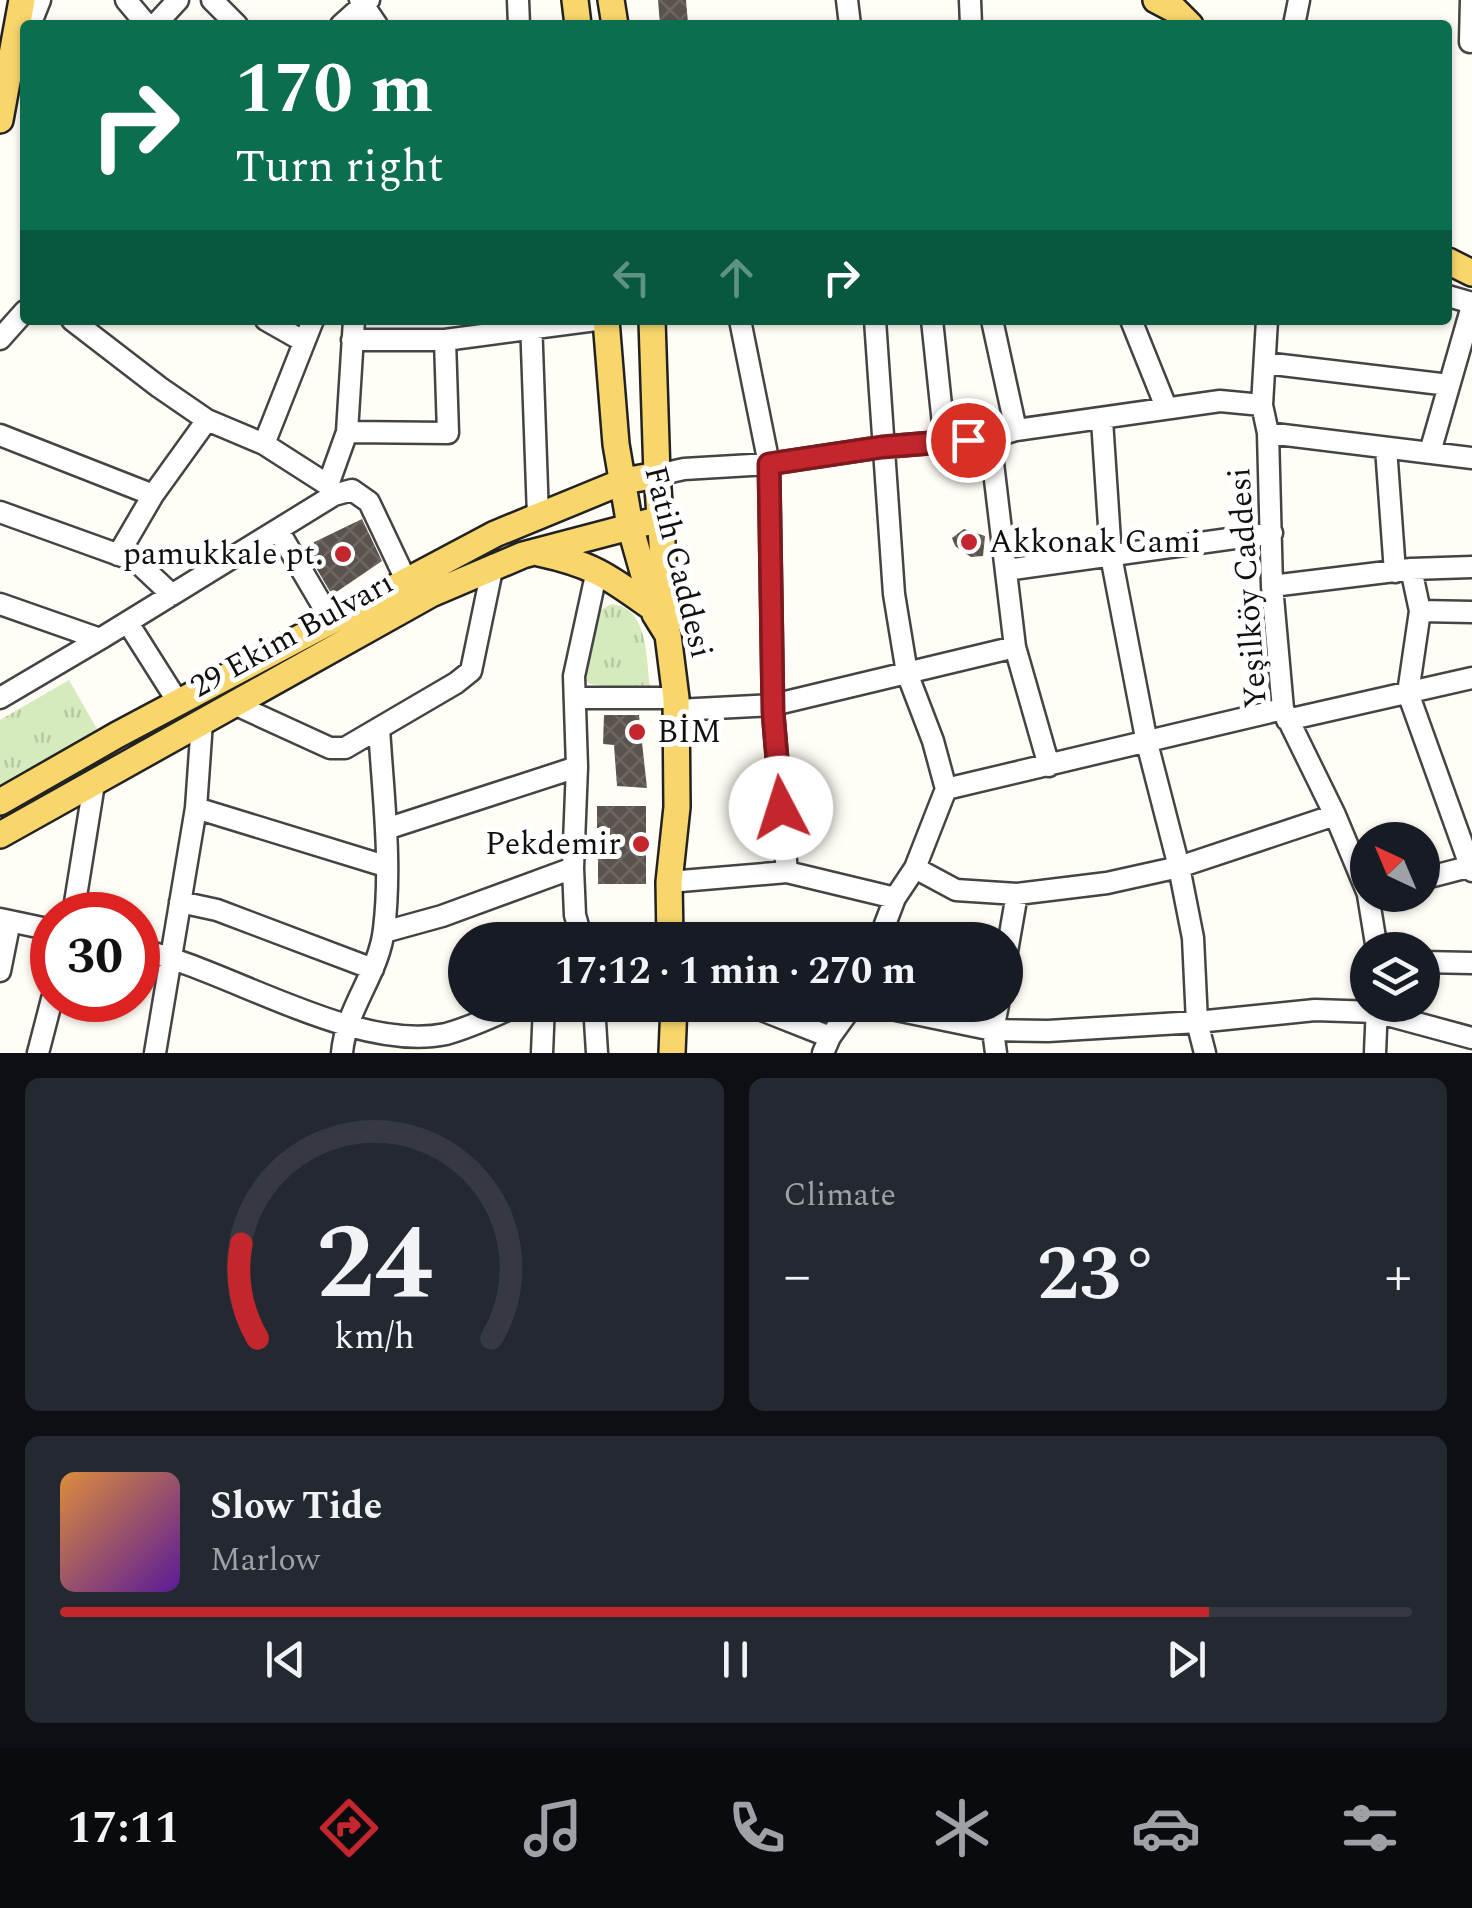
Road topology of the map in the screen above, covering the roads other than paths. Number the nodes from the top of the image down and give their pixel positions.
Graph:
1 (22, 0) edge
2 (126, 0) edge
3 (178, 0) edge
4 (212, 0) edge
5 (1471, 0) edge
6 (364, 1) edge
7 (143, 20) edge
8 (160, 20) edge
9 (232, 20) edge
10 (346, 20) edge
11 (1471, 42) edge
12 (20, 52) edge
13 (7, 86) junction
14 (0, 120) edge
15 (1472, 304) edge
16 (20, 317) edge
17 (78, 325) edge
18 (274, 325) edge
19 (310, 325) edge
20 (526, 325) edge
21 (531, 325) edge
22 (606, 325) edge
23 (652, 325) edge
24 (741, 325) edge
25 (875, 325) edge
26 (933, 325) edge
27 (993, 325) edge
28 (1133, 325) edge
29 (1267, 325) edge
30 (354, 330) edge
31 (0, 338) edge
32 (444, 340) junction
33 (303, 342) junction
34 (1264, 362) junction
35 (1449, 385) junction
36 (1262, 405) junction
37 (1166, 408) junction
38 (207, 420) junction
39 (1102, 420) junction
40 (1016, 430) junction
41 (347, 432) junction
42 (1268, 433) junction
43 (0, 436) edge
44 (990, 438) junction
45 (945, 443) junction
46 (264, 444) junction
47 (882, 447) junction
48 (1386, 448) junction
49 (1430, 452) junction
50 (1472, 458) edge
51 (769, 464) junction
52 (657, 475) junction
53 (624, 481) junction
54 (331, 490) junction
55 (154, 495) junction
56 (0, 512) edge
57 (538, 516) junction
58 (660, 519) junction
59 (630, 526) junction
60 (278, 530) junction
61 (1272, 533) junction
62 (534, 552) junction
63 (118, 555) junction
64 (1111, 556) junction
65 (493, 565) junction
66 (1472, 567) edge
67 (1006, 570) junction
68 (600, 571) junction
69 (1403, 571) junction
70 (406, 580) junction
71 (1272, 586) junction
72 (172, 595) junction
73 (0, 604) edge
74 (654, 609) junction
75 (1420, 611) junction
76 (1472, 612) edge
77 (331, 620) junction
78 (128, 623) junction
79 (668, 635) junction
80 (100, 639) junction
81 (1015, 647) junction
82 (907, 673) junction
83 (1472, 678) edge
84 (1408, 693) junction
85 (0, 698) edge
86 (576, 698) junction
87 (178, 702) junction
88 (234, 704) junction
89 (677, 704) junction
90 (773, 705) junction
91 (1285, 714) junction
92 (202, 722) junction
93 (379, 728) junction
94 (1148, 742) junction
95 (1048, 766) junction
96 (577, 767) junction
97 (94, 784) junction
98 (946, 790) junction
99 (0, 802) edge
100 (196, 808) junction
101 (1335, 815) junction
102 (386, 829) junction
103 (0, 835) edge
104 (1350, 851) edge
105 (385, 866) junction
106 (1179, 867) junction
107 (573, 868) junction
108 (915, 868) junction
109 (1471, 868) edge
110 (787, 872) junction
111 (1440, 876) edge
112 (670, 882) junction
113 (77, 892) edge
114 (1017, 894) junction
115 (895, 898) junction
116 (180, 902) junction
117 (5, 920) edge
118 (577, 922) edge
119 (668, 922) edge
120 (886, 922) edge
121 (1012, 922) edge
122 (30, 925) edge
123 (384, 932) junction
124 (160, 954) edge
125 (171, 956) junction
126 (1440, 962) edge
127 (1472, 963) edge
128 (373, 968) junction
129 (0, 971) edge
130 (1350, 1009) edge
131 (46, 1022) edge
132 (485, 1022) edge
133 (543, 1022) edge
134 (595, 1022) edge
135 (673, 1022) edge
136 (782, 1022) edge
137 (842, 1022) edge
138 (955, 1022) edge
139 (995, 1022) edge
140 (1198, 1022) junction
141 (1376, 1022) edge
142 (1421, 1022) edge
143 (344, 1028) junction
144 (994, 1030) junction
145 (1472, 1038) edge
146 (443, 1044) edge
147 (827, 1045) edge
148 (38, 1053) edge
149 (155, 1053) edge
150 (342, 1053) edge
151 (542, 1053) edge
152 (596, 1053) edge
153 (672, 1053) edge
154 (996, 1053) edge
155 (1205, 1053) edge
156 (1375, 1053) edge

1 - 13 main road
2 - 7 street
3 - 8 street
4 - 9 street
5 - 11 street
6 - 10 street
12 - 13 street
13 - 14 main road
15 - 35 street
16 - 31 street
17 - 38 street
18 - 33 street
19 - 33 street
20 - 32 street
21 - 57 street
22 - 53 main road, Fatih Caddesi
23 - 52 main road, Fatih Caddesi
24 - 51 street
25 - 47 street
26 - 45 street
27 - 40 street
28 - 37 street
29 - 34 street, Yeşilköy Caddesi
30 - 32 street
30 - 41 street
32 - 41 street
33 - 46 street
34 - 35 street
34 - 36 street, Yeşilköy Caddesi
35 - 49 street
36 - 37 street
36 - 42 street, Yeşilköy Caddesi
37 - 39 street
38 - 46 street
38 - 55 street
39 - 40 street
39 - 64 street
40 - 44 street
41 - 54 street
42 - 48 street
42 - 61 street, Yeşilköy Caddesi
43 - 55 street
44 - 45 street
44 - 67 street
45 - 47 street
46 - 54 street
47 - 51 street
47 - 82 street
48 - 49 street
48 - 69 street
49 - 50 street
51 - 52 street
51 - 90 street
52 - 53 main road, 29 Ekim Bulvarı
52 - 58 main road, Fatih Caddesi
53 - 57 main road, 29 Ekim Bulvarı
53 - 59 main road, Fatih Caddesi
54 - 60 street
54 - 70 street
55 - 63 street
56 - 63 street
57 - 70 main road, 29 Ekim Bulvarı
58 - 59 main road, 29 Ekim Bulvarı
58 - 79 main road, Fatih Caddesi
59 - 62 main road, 29 Ekim Bulvarı
59 - 74 main road, Fatih Caddesi
60 - 72 street
60 - 77 street
61 - 64 street
61 - 71 street, Yeşilköy Caddesi
62 - 65 main road, 29 Ekim Bulvarı
62 - 68 main road
63 - 72 street
64 - 67 street
64 - 94 street
65 - 88 main road, 29 Ekim Bulvarı
65 - 93 street
66 - 69 street
67 - 81 street
68 - 74 main road
68 - 86 street
69 - 71 street
69 - 75 street
70 - 77 main road, 29 Ekim Bulvarı
71 - 91 street, Yeşilköy Caddesi
72 - 78 street
73 - 80 street
74 - 79 main road, Fatih Caddesi
75 - 76 street
75 - 84 street
77 - 87 main road, 29 Ekim Bulvarı
78 - 80 street
78 - 87 street
79 - 89 main road, Fatih Caddesi
80 - 85 street
81 - 82 street
81 - 95 street
82 - 90 street
82 - 98 street
83 - 84 street
84 - 91 street
84 - 109 street
86 - 89 street
86 - 96 street
87 - 99 main road, 29 Ekim Bulvarı
88 - 92 main road, 29 Ekim Bulvarı
88 - 93 street
89 - 90 street
89 - 112 main road, Fatih Caddesi
90 - 110 street
91 - 94 street
91 - 101 street, Yeşilköy Caddesi
92 - 97 main road, 29 Ekim Bulvarı
92 - 100 street
93 - 102 street
94 - 95 street
94 - 106 street
95 - 98 street
96 - 102 street
96 - 107 street
97 - 103 main road, 29 Ekim Bulvarı
97 - 113 street
98 - 108 street
100 - 105 street
100 - 116 street
101 - 104 street, Yeşilköy Caddesi
101 - 106 street
102 - 105 street
105 - 123 street
106 - 114 street
106 - 140 street
107 - 118 street
107 - 123 street
108 - 114 street
108 - 115 street
109 - 111 street
110 - 112 street
110 - 115 street
112 - 119 main road, Fatih Caddesi
114 - 121 street
115 - 120 street
116 - 125 street
116 - 128 street
117 - 122 street
117 - 129 street
123 - 128 street
124 - 125 street
125 - 143 street
125 - 149 street
126 - 127 street
128 - 143 street
130 - 140 street
131 - 148 street
132 - 146 street
133 - 151 street
134 - 152 street
135 - 153 main road
136 - 147 street
137 - 147 street
138 - 144 street
139 - 144 street
140 - 144 street
140 - 155 street
141 - 156 street
142 - 145 street
143 - 146 street
143 - 150 street
144 - 154 street

